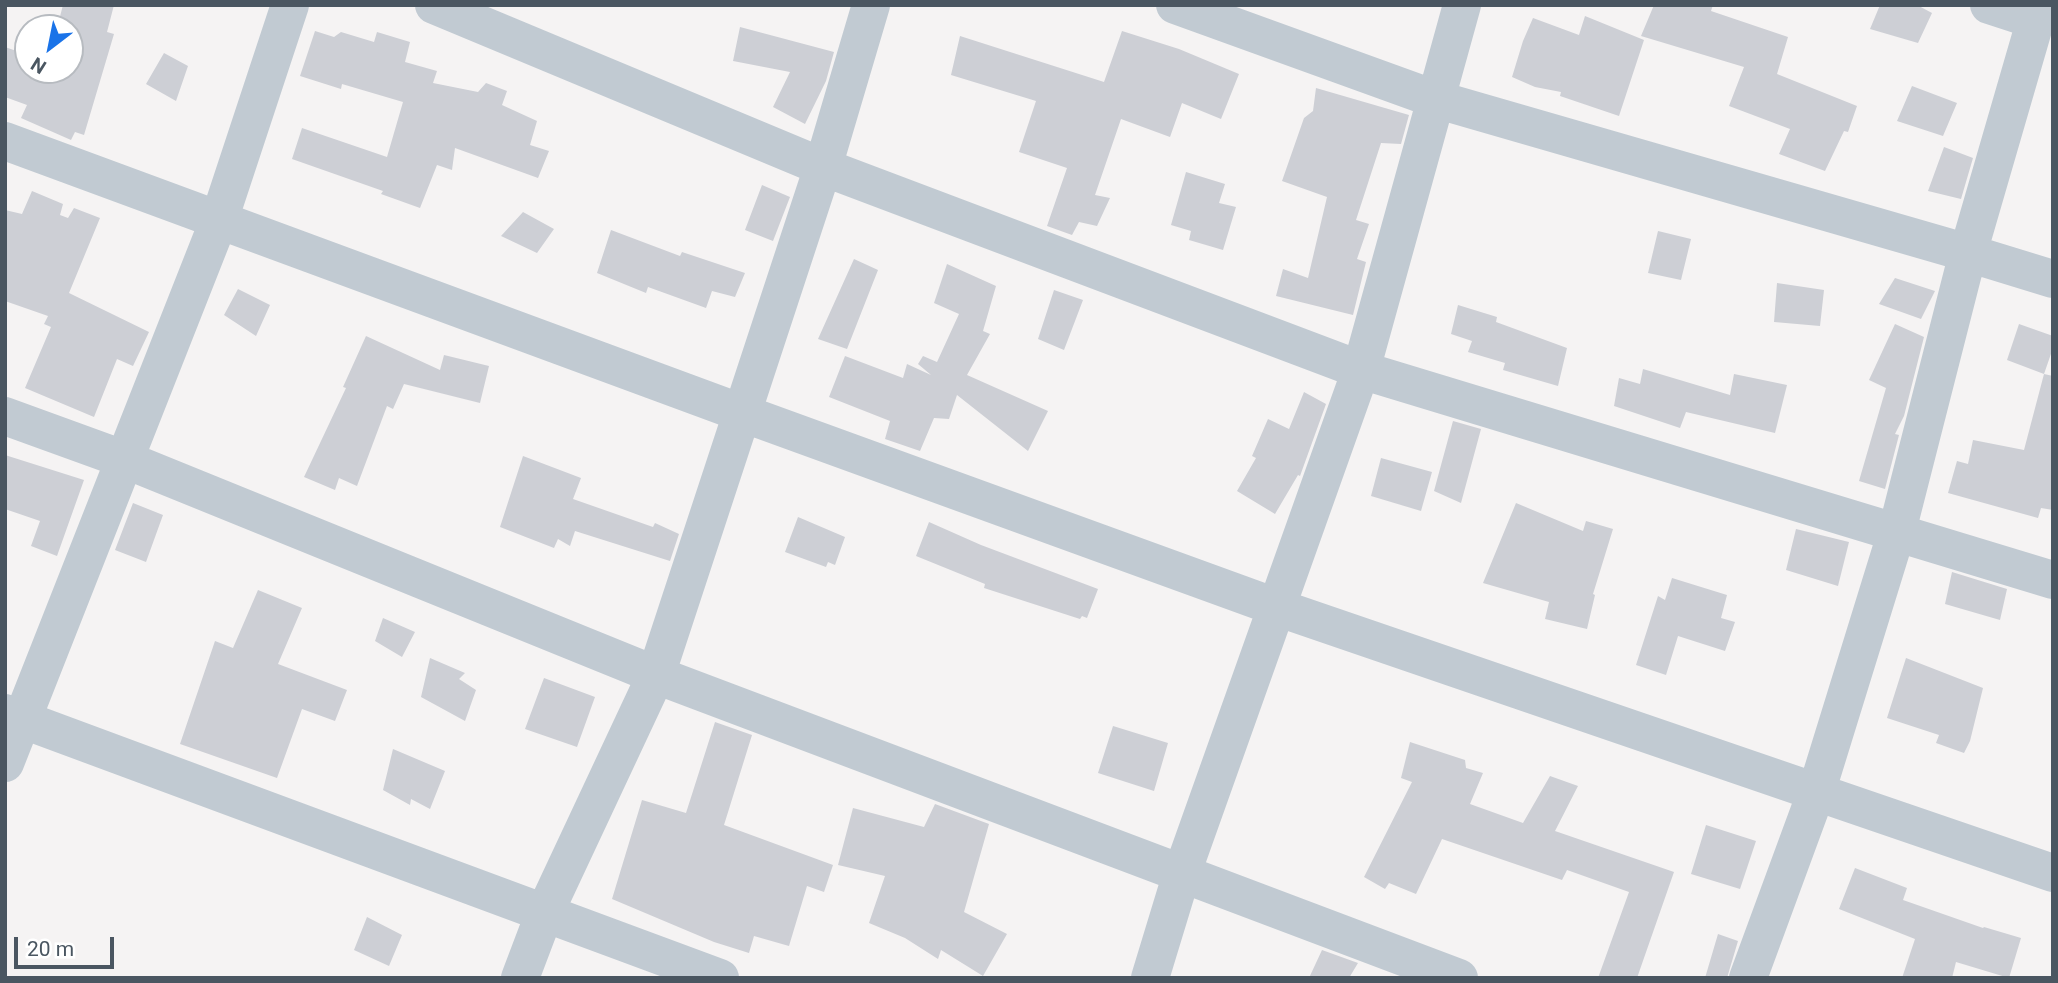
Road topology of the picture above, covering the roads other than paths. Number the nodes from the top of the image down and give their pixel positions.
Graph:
1 (290, 5) edge
2 (434, 5) edge
3 (871, 5) edge
4 (1175, 5) edge
5 (1462, 5) edge
6 (1989, 5) edge
7 (2037, 13) edge
8 (1435, 99) junction
9 (5, 141) edge
10 (823, 167) junction
11 (219, 220) junction
12 (1968, 253) junction
13 (2053, 279) edge
14 (1361, 370) junction
15 (742, 413) junction
16 (5, 416) edge
17 (126, 460) junction
18 (1897, 531) junction
19 (2053, 580) edge
20 (1276, 607) junction
21 (656, 676) junction
22 (13, 716) edge
23 (5, 763) edge
24 (1816, 793) junction
25 (1182, 873) junction
26 (2053, 873) edge
27 (545, 912) junction
28 (520, 978) edge
29 (720, 978) edge
30 (1150, 978) edge
31 (1459, 978) edge
32 (1748, 978) edge

1 - 11 street
2 - 10 street
3 - 10 street
4 - 8 street
5 - 8 street
6 - 7 street
7 - 12 street
8 - 12 street
8 - 14 street
9 - 11 street
10 - 14 street
10 - 15 street
11 - 15 street
11 - 17 street
12 - 13 street
12 - 18 street
14 - 18 street
14 - 20 street
15 - 20 street
15 - 21 street
16 - 17 street
17 - 21 street
17 - 22 street
18 - 19 street
18 - 24 street
20 - 24 street
20 - 25 street
21 - 25 street
21 - 27 street
22 - 23 street
22 - 27 street
24 - 26 street
24 - 32 street
25 - 30 street
25 - 31 street
27 - 28 street
27 - 29 street

